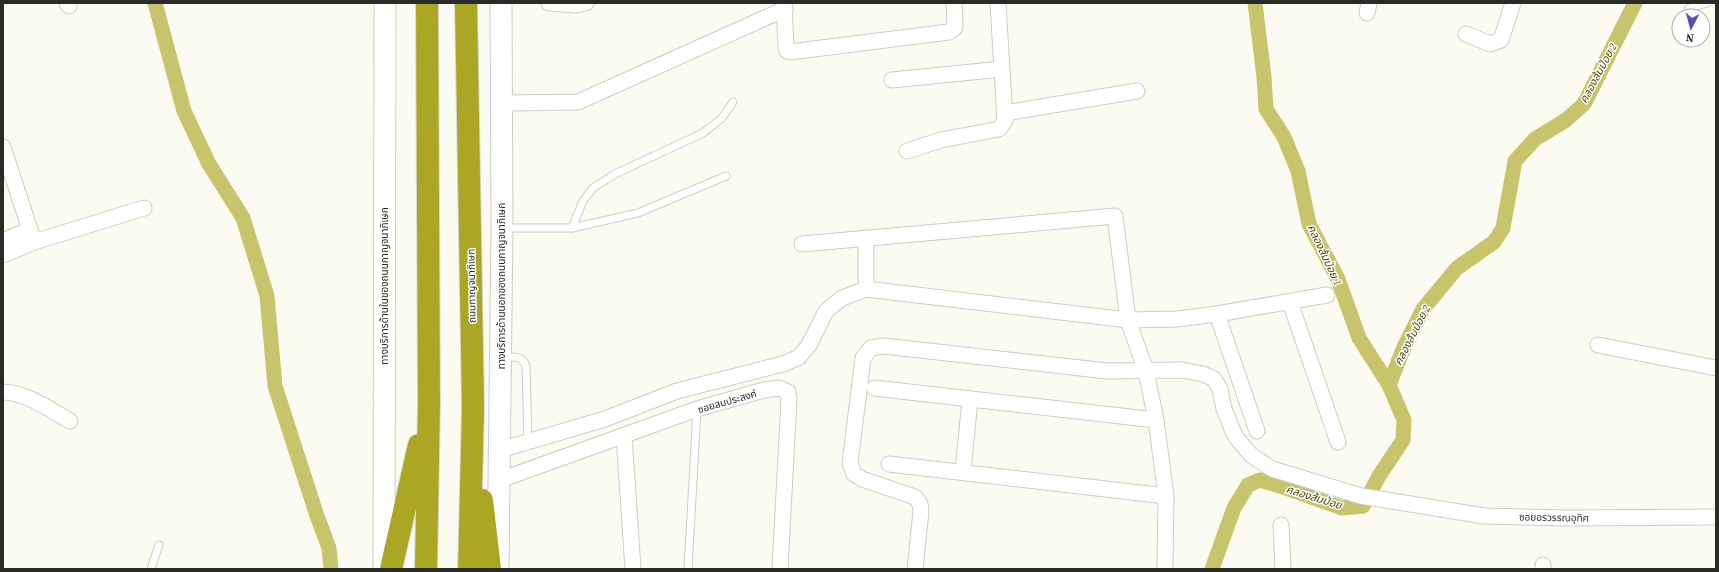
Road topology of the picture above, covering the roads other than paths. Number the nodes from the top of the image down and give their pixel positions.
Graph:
1 (385, 3) edge
2 (426, 3) edge
3 (466, 3) edge
4 (501, 3) edge
5 (549, 3) edge
6 (586, 3) edge
7 (954, 3) edge
8 (998, 3) edge
9 (1513, 3) edge
10 (1706, 3) edge
11 (785, 6) edge
12 (1689, 8) dead end
13 (1466, 34) dead end
14 (1002, 69) junction
15 (892, 80) dead end
16 (1136, 91) dead end
17 (733, 102) dead end
18 (502, 103) junction
19 (1005, 113) junction
20 (3, 147) edge
21 (907, 151) dead end
22 (726, 176) dead end
23 (144, 208) dead end
24 (502, 228) junction
25 (572, 228) junction
26 (32, 236) junction
27 (866, 238) junction
28 (3, 241) edge
29 (802, 244) dead end
30 (3, 255) edge
31 (866, 290) junction
32 (1327, 295) dead end
33 (1290, 302) junction
34 (1217, 314) junction
35 (1128, 320) junction
36 (1598, 345) dead end
37 (500, 357) junction
38 (1716, 368) edge
39 (1146, 371) junction
40 (874, 388) dead end
41 (3, 392) edge
42 (970, 399) junction
43 (429, 403) junction
44 (473, 408) junction
45 (697, 409) junction
46 (70, 420) dead end
47 (1156, 420) junction
48 (1257, 431) dead end
49 (624, 436) junction
50 (528, 442) junction
51 (1338, 442) dead end
52 (500, 450) junction
53 (889, 464) dead end
54 (963, 472) junction
55 (500, 480) junction
56 (1166, 496) junction
57 (1716, 517) edge
58 (1281, 526) dead end
59 (159, 545) dead end
60 (152, 569) edge
61 (384, 569) edge
62 (390, 569) edge
63 (426, 569) edge
64 (469, 569) edge
65 (490, 569) edge
66 (498, 569) edge
67 (633, 569) edge
68 (688, 569) edge
69 (780, 569) edge
70 (915, 569) edge
71 (1165, 569) edge
72 (1283, 569) edge

1 - 61 main road, ทางบริการด้านในของถนนกาญจนาภิเษก
2 - 43 highway
3 - 44 highway, ถนนกาญจนาภิเษก
4 - 18 main road, ทางบริการด้านนอกของถนนกาญจนาภิเษก
5 - 6 street
7 - 11 street
8 - 14 street
9 - 13 street
10 - 12 lane
11 - 18 street
14 - 15 street
14 - 19 street
16 - 19 street
17 - 25 lane
18 - 24 main road, ทางบริการด้านนอกของถนนกาญจนาภิเษก
19 - 21 street
20 - 26 street
22 - 25 lane
23 - 26 street
24 - 25 lane
24 - 37 main road, ทางบริการด้านนอกของถนนกาญจนาภิเษก
26 - 28 street
26 - 30 street
27 - 29 street
27 - 31 street
27 - 35 street
31 - 35 street
31 - 50 street
32 - 33 street
33 - 34 street
33 - 51 street
34 - 35 street
34 - 48 street
35 - 39 street
36 - 38 street
37 - 50 lane
37 - 52 main road, ทางบริการด้านนอกของถนนกาญจนาภิเษก
39 - 47 street
39 - 57 street, ซอยอรวรรณอุทิศ
39 - 70 street
40 - 42 street
41 - 46 street
42 - 47 street
42 - 54 street
43 - 62 highway
43 - 63 highway
44 - 64 highway, ถนนกาญจนาภิเษก
44 - 65 highway
45 - 49 street, ซอยสมประสงค์
45 - 68 lane
45 - 69 street, ซอยสมประสงค์
47 - 56 street
49 - 55 street, ซอยสมประสงค์
49 - 67 street
50 - 52 street
52 - 55 main road, ทางบริการด้านนอกของถนนกาญจนาภิเษก
53 - 54 street
54 - 56 street
55 - 66 main road, ทางบริการด้านนอกของถนนกาญจนาภิเษก
56 - 71 street
58 - 72 street
59 - 60 lane

